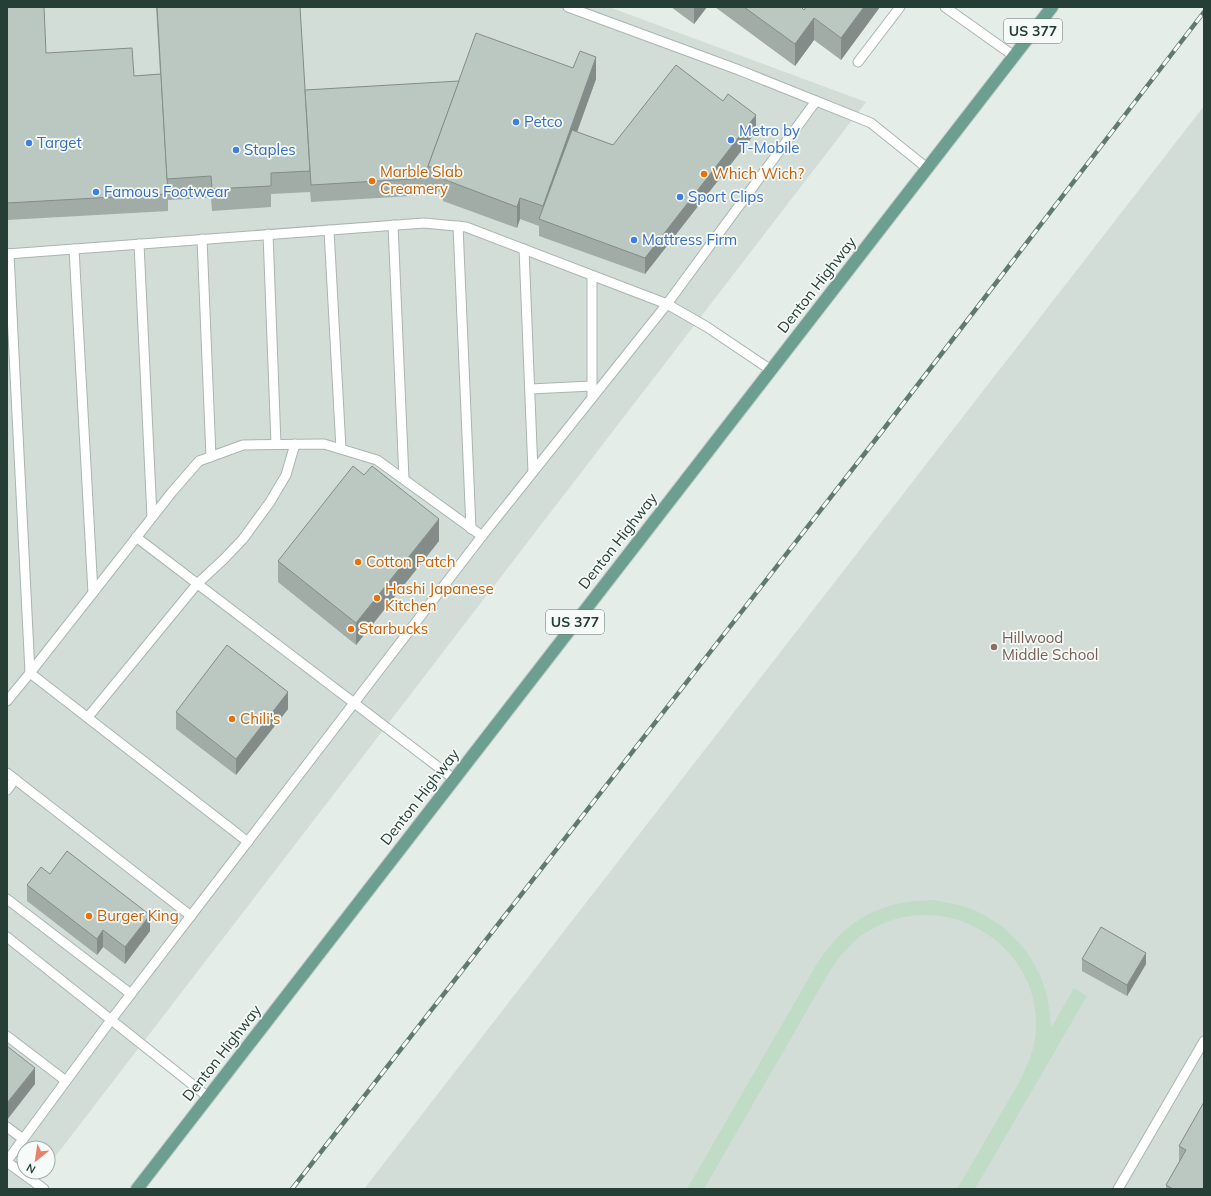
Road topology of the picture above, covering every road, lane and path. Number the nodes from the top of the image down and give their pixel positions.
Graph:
1 (568, 7) edge
2 (900, 7) edge
3 (946, 7) edge
4 (1052, 7) edge
5 (1014, 56) junction
6 (858, 62) dead end
7 (816, 101) junction
8 (927, 168) junction
9 (392, 225) junction
10 (458, 226) junction
11 (329, 230) junction
12 (268, 234) junction
13 (202, 239) junction
14 (139, 244) junction
15 (74, 249) junction
16 (524, 250) junction
17 (8, 254) edge
18 (592, 276) junction
19 (667, 304) junction
20 (771, 370) junction
21 (592, 386) junction
22 (530, 389) junction
23 (592, 398) junction
24 (276, 444) junction
25 (296, 444) junction
26 (341, 449) junction
27 (212, 457) junction
28 (533, 472) junction
29 (404, 479) junction
30 (152, 517) junction
31 (472, 529) junction
32 (482, 536) junction
33 (136, 537) junction
34 (197, 584) junction
35 (93, 593) junction
36 (30, 674) junction
37 (7, 701) edge
38 (354, 704) junction
39 (88, 717) junction
40 (7, 773) edge
41 (15, 779) junction
42 (454, 779) junction
43 (7, 790) edge
44 (248, 842) junction
45 (7, 899) edge
46 (191, 916) junction
47 (7, 938) edge
48 (131, 994) junction
49 (111, 1020) junction
50 (7, 1036) edge
51 (1204, 1041) edge
52 (66, 1081) junction
53 (208, 1096) junction
54 (7, 1127) edge
55 (23, 1139) junction
56 (7, 1161) edge
57 (44, 1189) edge
58 (137, 1189) edge
59 (1118, 1189) edge

1 - 7 lane
2 - 6 lane
3 - 5 lane
4 - 5 main road, Denton Highway / US 377
5 - 8 main road, Denton Highway / US 377
7 - 8 lane
7 - 19 lane
8 - 20 main road, Denton Highway / US 377
9 - 10 lane
9 - 11 lane
9 - 29 lane
10 - 16 lane
10 - 31 lane
11 - 12 lane
11 - 26 lane
12 - 13 lane
12 - 24 lane
13 - 14 lane
13 - 27 lane
14 - 15 lane
14 - 30 lane
15 - 17 lane
15 - 35 lane
16 - 18 lane
16 - 22 lane
17 - 36 lane
18 - 19 lane
18 - 21 lane
19 - 20 lane
19 - 23 lane
20 - 42 main road, Denton Highway / US 377
21 - 22 lane
21 - 23 lane
22 - 28 lane
23 - 28 lane
24 - 25 lane
24 - 27 lane
25 - 26 lane
25 - 34 lane
26 - 29 lane
27 - 30 lane
28 - 32 lane
29 - 31 lane
30 - 33 lane
31 - 32 lane
32 - 38 lane
33 - 34 lane
33 - 35 lane
34 - 38 lane
34 - 39 lane
35 - 36 lane
36 - 37 lane
36 - 39 lane
38 - 42 lane
38 - 44 lane
39 - 44 lane
40 - 41 lane
41 - 43 lane
41 - 46 lane
42 - 53 main road, Denton Highway / US 377
44 - 46 lane
45 - 48 lane
46 - 48 lane
47 - 49 lane
48 - 49 lane
49 - 52 lane
49 - 53 lane
50 - 52 lane
51 - 59 lane
52 - 55 lane
53 - 58 main road, Denton Highway / US 377
54 - 55 lane
55 - 56 lane
56 - 57 lane

